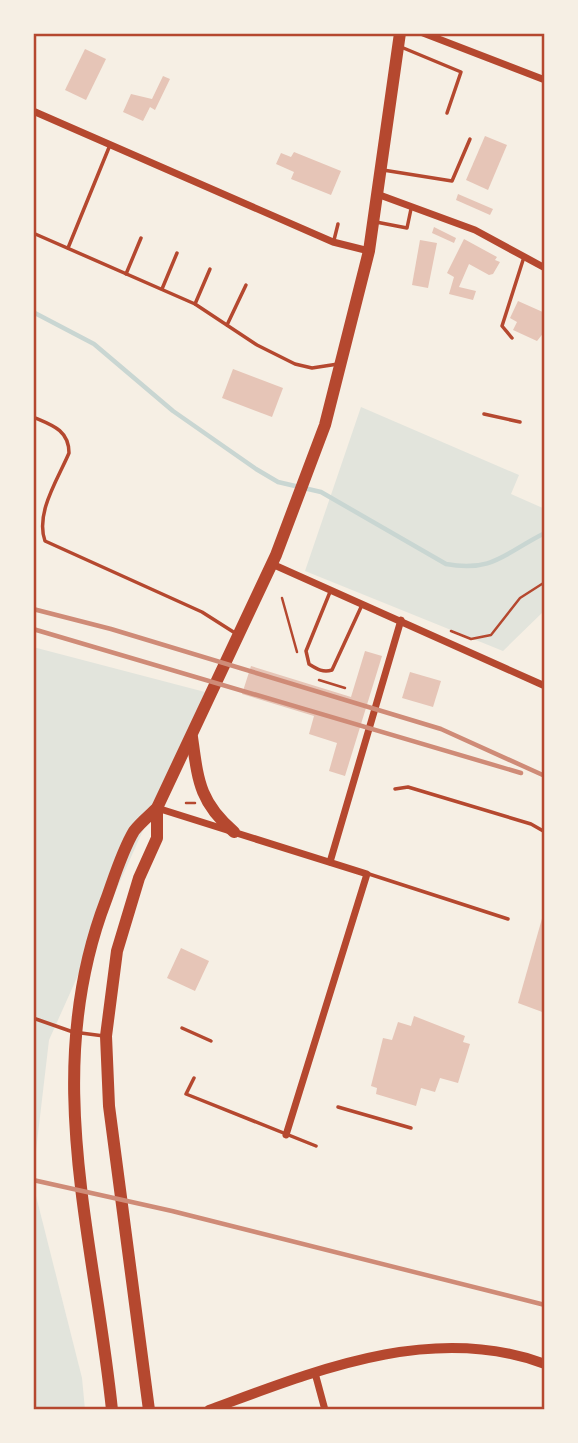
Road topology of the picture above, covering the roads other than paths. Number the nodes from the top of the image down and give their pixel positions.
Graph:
1 (423, 33) edge
2 (400, 40) edge
3 (545, 80) edge
4 (33, 111) edge
5 (447, 113) dead end
6 (470, 139) dead end
7 (110, 145) junction
8 (380, 170) junction
9 (377, 194) junction
10 (411, 206) junction
11 (373, 221) junction
12 (338, 224) dead end
13 (33, 233) edge
14 (141, 238) dead end
15 (333, 242) junction
16 (68, 248) junction
17 (369, 251) junction
18 (177, 253) dead end
19 (524, 257) junction
20 (545, 268) edge
21 (210, 269) dead end
22 (126, 274) junction
23 (246, 285) dead end
24 (162, 289) junction
25 (195, 304) junction
26 (227, 325) junction
27 (512, 338) dead end
28 (341, 364) junction
29 (484, 414) dead end
30 (33, 417) edge
31 (520, 422) dead end
32 (272, 564) junction
33 (331, 589) junction
34 (363, 603) junction
35 (401, 620) junction
36 (237, 634) junction
37 (545, 686) edge
38 (192, 735) junction
39 (395, 789) dead end
40 (157, 808) junction
41 (234, 832) junction
42 (545, 832) edge
43 (330, 862) junction
44 (367, 874) junction
45 (508, 919) dead end
46 (33, 1018) edge
47 (182, 1028) dead end
48 (75, 1032) junction
49 (106, 1036) junction
50 (211, 1041) dead end
51 (194, 1078) dead end
52 (338, 1107) dead end
53 (411, 1128) dead end
54 (285, 1135) junction
55 (316, 1146) dead end
56 (545, 1364) edge
57 (315, 1373) junction
58 (112, 1410) edge
59 (149, 1410) edge
60 (209, 1410) edge
61 (325, 1410) edge

1 - 3 street
2 - 5 lane
2 - 8 main road
4 - 7 street
6 - 8 lane
7 - 15 street
7 - 16 lane
8 - 9 main road
9 - 10 street
9 - 11 main road
10 - 11 lane
10 - 19 street
11 - 17 main road
12 - 15 lane
13 - 16 lane
14 - 22 lane
15 - 17 street
16 - 22 lane
17 - 28 main road
18 - 24 lane
19 - 20 street
19 - 27 lane
21 - 25 lane
22 - 24 lane
23 - 26 lane
24 - 25 lane
25 - 26 lane
26 - 28 lane
28 - 32 main road
29 - 31 lane
30 - 36 lane
32 - 33 street
32 - 36 main road
33 - 34 street
33 - 34 lane
34 - 35 street
35 - 37 street
35 - 43 street
36 - 38 main road
38 - 40 main road
38 - 41 main road
39 - 42 lane
40 - 41 street
40 - 48 main road
40 - 49 main road
41 - 43 street
43 - 44 street
44 - 45 lane
44 - 54 street
46 - 48 lane
47 - 50 lane
48 - 49 lane
48 - 58 main road
49 - 59 main road
51 - 54 lane
52 - 53 lane
54 - 55 lane
56 - 57 main road
57 - 60 main road
57 - 61 street

